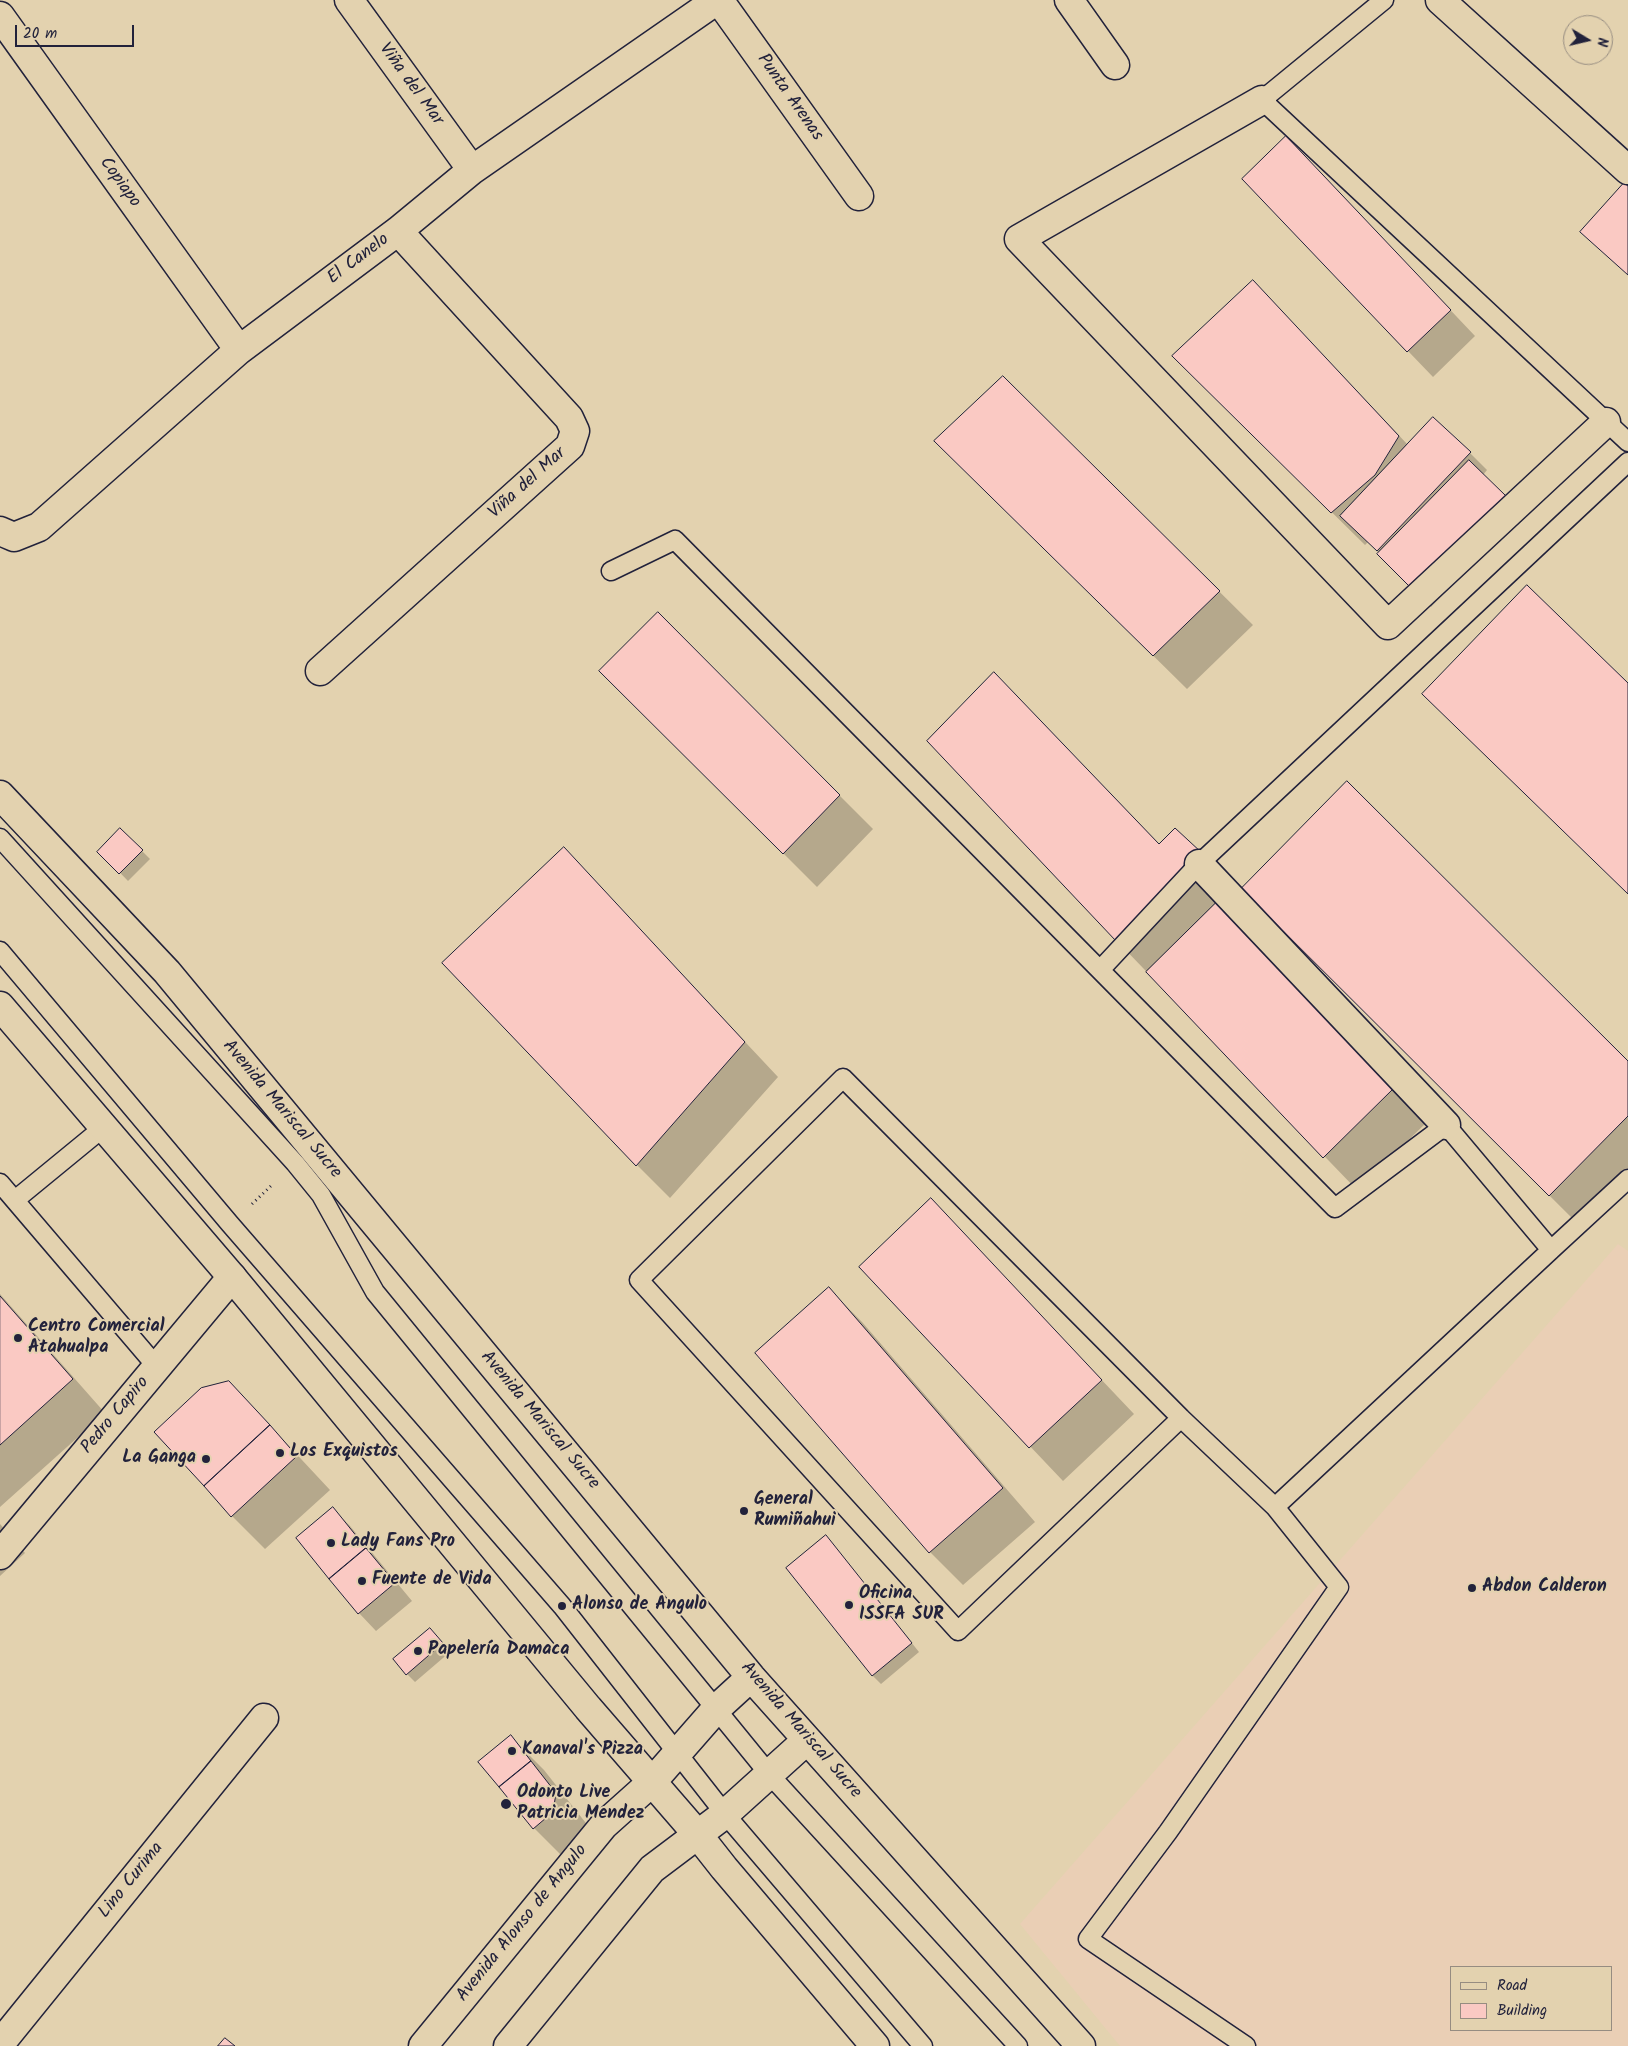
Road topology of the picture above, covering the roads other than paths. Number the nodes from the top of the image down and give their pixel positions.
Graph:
1 (349, 0) edge
2 (718, 0) edge
3 (1069, 0) edge
4 (1384, 0) edge
5 (1440, 0) edge
6 (0, 16) edge
7 (1115, 65) dead end
8 (1262, 100) junction
9 (472, 170) junction
10 (1628, 170) edge
11 (860, 196) dead end
12 (398, 231) junction
13 (239, 350) junction
14 (1606, 422) junction
15 (1628, 442) edge
16 (1628, 462) edge
17 (7, 534) edge
18 (611, 571) dead end
19 (320, 671) dead end
20 (0, 795) edge
21 (0, 838) edge
22 (1199, 864) junction
23 (0, 951) edge
24 (1100, 970) junction
25 (0, 1006) edge
26 (1446, 1125) junction
27 (104, 1127) junction
28 (1628, 1179) edge
29 (0, 1183) edge
30 (15, 1200) junction
31 (1551, 1250) junction
32 (232, 1277) junction
33 (157, 1366) junction
34 (1181, 1418) junction
35 (1275, 1507) junction
36 (0, 1556) edge
37 (751, 1677) junction
38 (716, 1709) junction
39 (264, 1718) dead end
40 (807, 1740) junction
41 (678, 1752) junction
42 (769, 1774) junction
43 (652, 1782) junction
44 (726, 1814) junction
45 (698, 1835) junction
46 (0, 2044) edge
47 (423, 2046) edge
48 (508, 2046) edge
49 (875, 2046) edge
50 (923, 2046) edge
51 (1018, 2046) edge
52 (1081, 2046) edge
53 (1246, 2046) edge

1 - 9 street, Viña del Mar
2 - 9 street, El Canelo
2 - 11 street, Punta Arenas
3 - 7 street
4 - 8 lane
5 - 10 street
6 - 13 street, Copiapo
8 - 14 lane
8 - 14 street
9 - 12 street, El Canelo
12 - 13 street, El Canelo
12 - 19 street, Viña del Mar
13 - 17 street, El Canelo
14 - 15 lane
16 - 22 lane
18 - 24 lane
20 - 37 street, Avenida Mariscal Sucre
21 - 38 lane
22 - 24 lane
22 - 26 street
23 - 41 lane
24 - 26 lane
25 - 27 street
26 - 31 lane
27 - 30 lane
27 - 32 street
28 - 31 lane
29 - 30 lane
30 - 33 lane
31 - 35 lane
32 - 33 street, Pedro Capiro
32 - 43 street
33 - 36 street, Pedro Capiro
34 - 34 lane
34 - 35 lane
35 - 53 lane
37 - 38 street, Avenida Alonso de Angulo
37 - 40 street, Avenida Mariscal Sucre
38 - 41 street, Avenida Alonso de Angulo
38 - 42 lane
39 - 46 street, Lino Curima
40 - 42 street
40 - 52 street, Avenida Mariscal Sucre
41 - 43 street, Avenida Alonso de Angulo
41 - 44 lane
42 - 44 street
42 - 51 lane
43 - 45 street
43 - 47 street, Avenida Alonso de Angulo
44 - 45 street
44 - 50 lane
45 - 48 street
45 - 49 street

